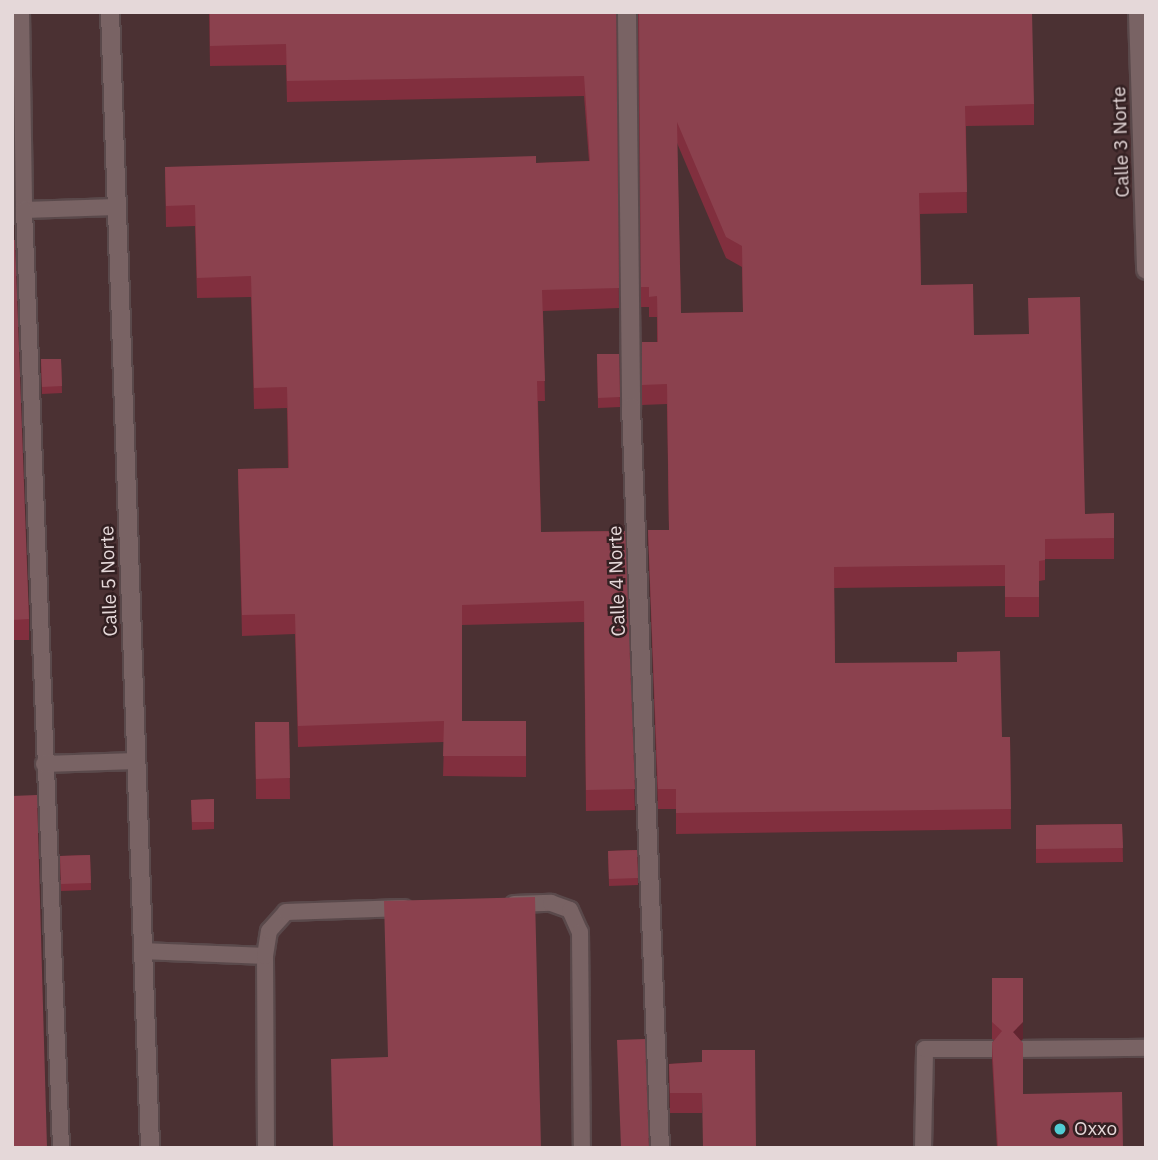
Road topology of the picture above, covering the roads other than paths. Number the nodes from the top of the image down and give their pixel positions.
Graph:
1 (21, 12) edge
2 (110, 12) edge
3 (627, 12) edge
4 (1138, 12) edge
5 (116, 206) junction
6 (24, 210) junction
7 (1146, 270) edge
8 (136, 761) junction
9 (44, 764) junction
10 (495, 905) edge
11 (425, 907) edge
12 (143, 951) junction
13 (265, 956) junction
14 (1146, 1048) edge
15 (992, 1049) edge
16 (1023, 1049) edge
17 (61, 1148) edge
18 (150, 1148) edge
19 (267, 1148) edge
20 (582, 1148) edge
21 (660, 1148) edge
22 (923, 1148) edge

1 - 6 lane
2 - 5 street, Calle 5 Norte
3 - 21 street, Calle 4 Norte
4 - 7 street, Calle 3 Norte
5 - 6 lane
5 - 8 street, Calle 5 Norte
6 - 9 lane
8 - 9 lane
8 - 12 street, Calle 5 Norte
9 - 17 lane
10 - 20 lane
11 - 13 lane
12 - 13 lane
12 - 18 street, Calle 5 Norte
13 - 19 lane
14 - 16 lane
15 - 22 lane

